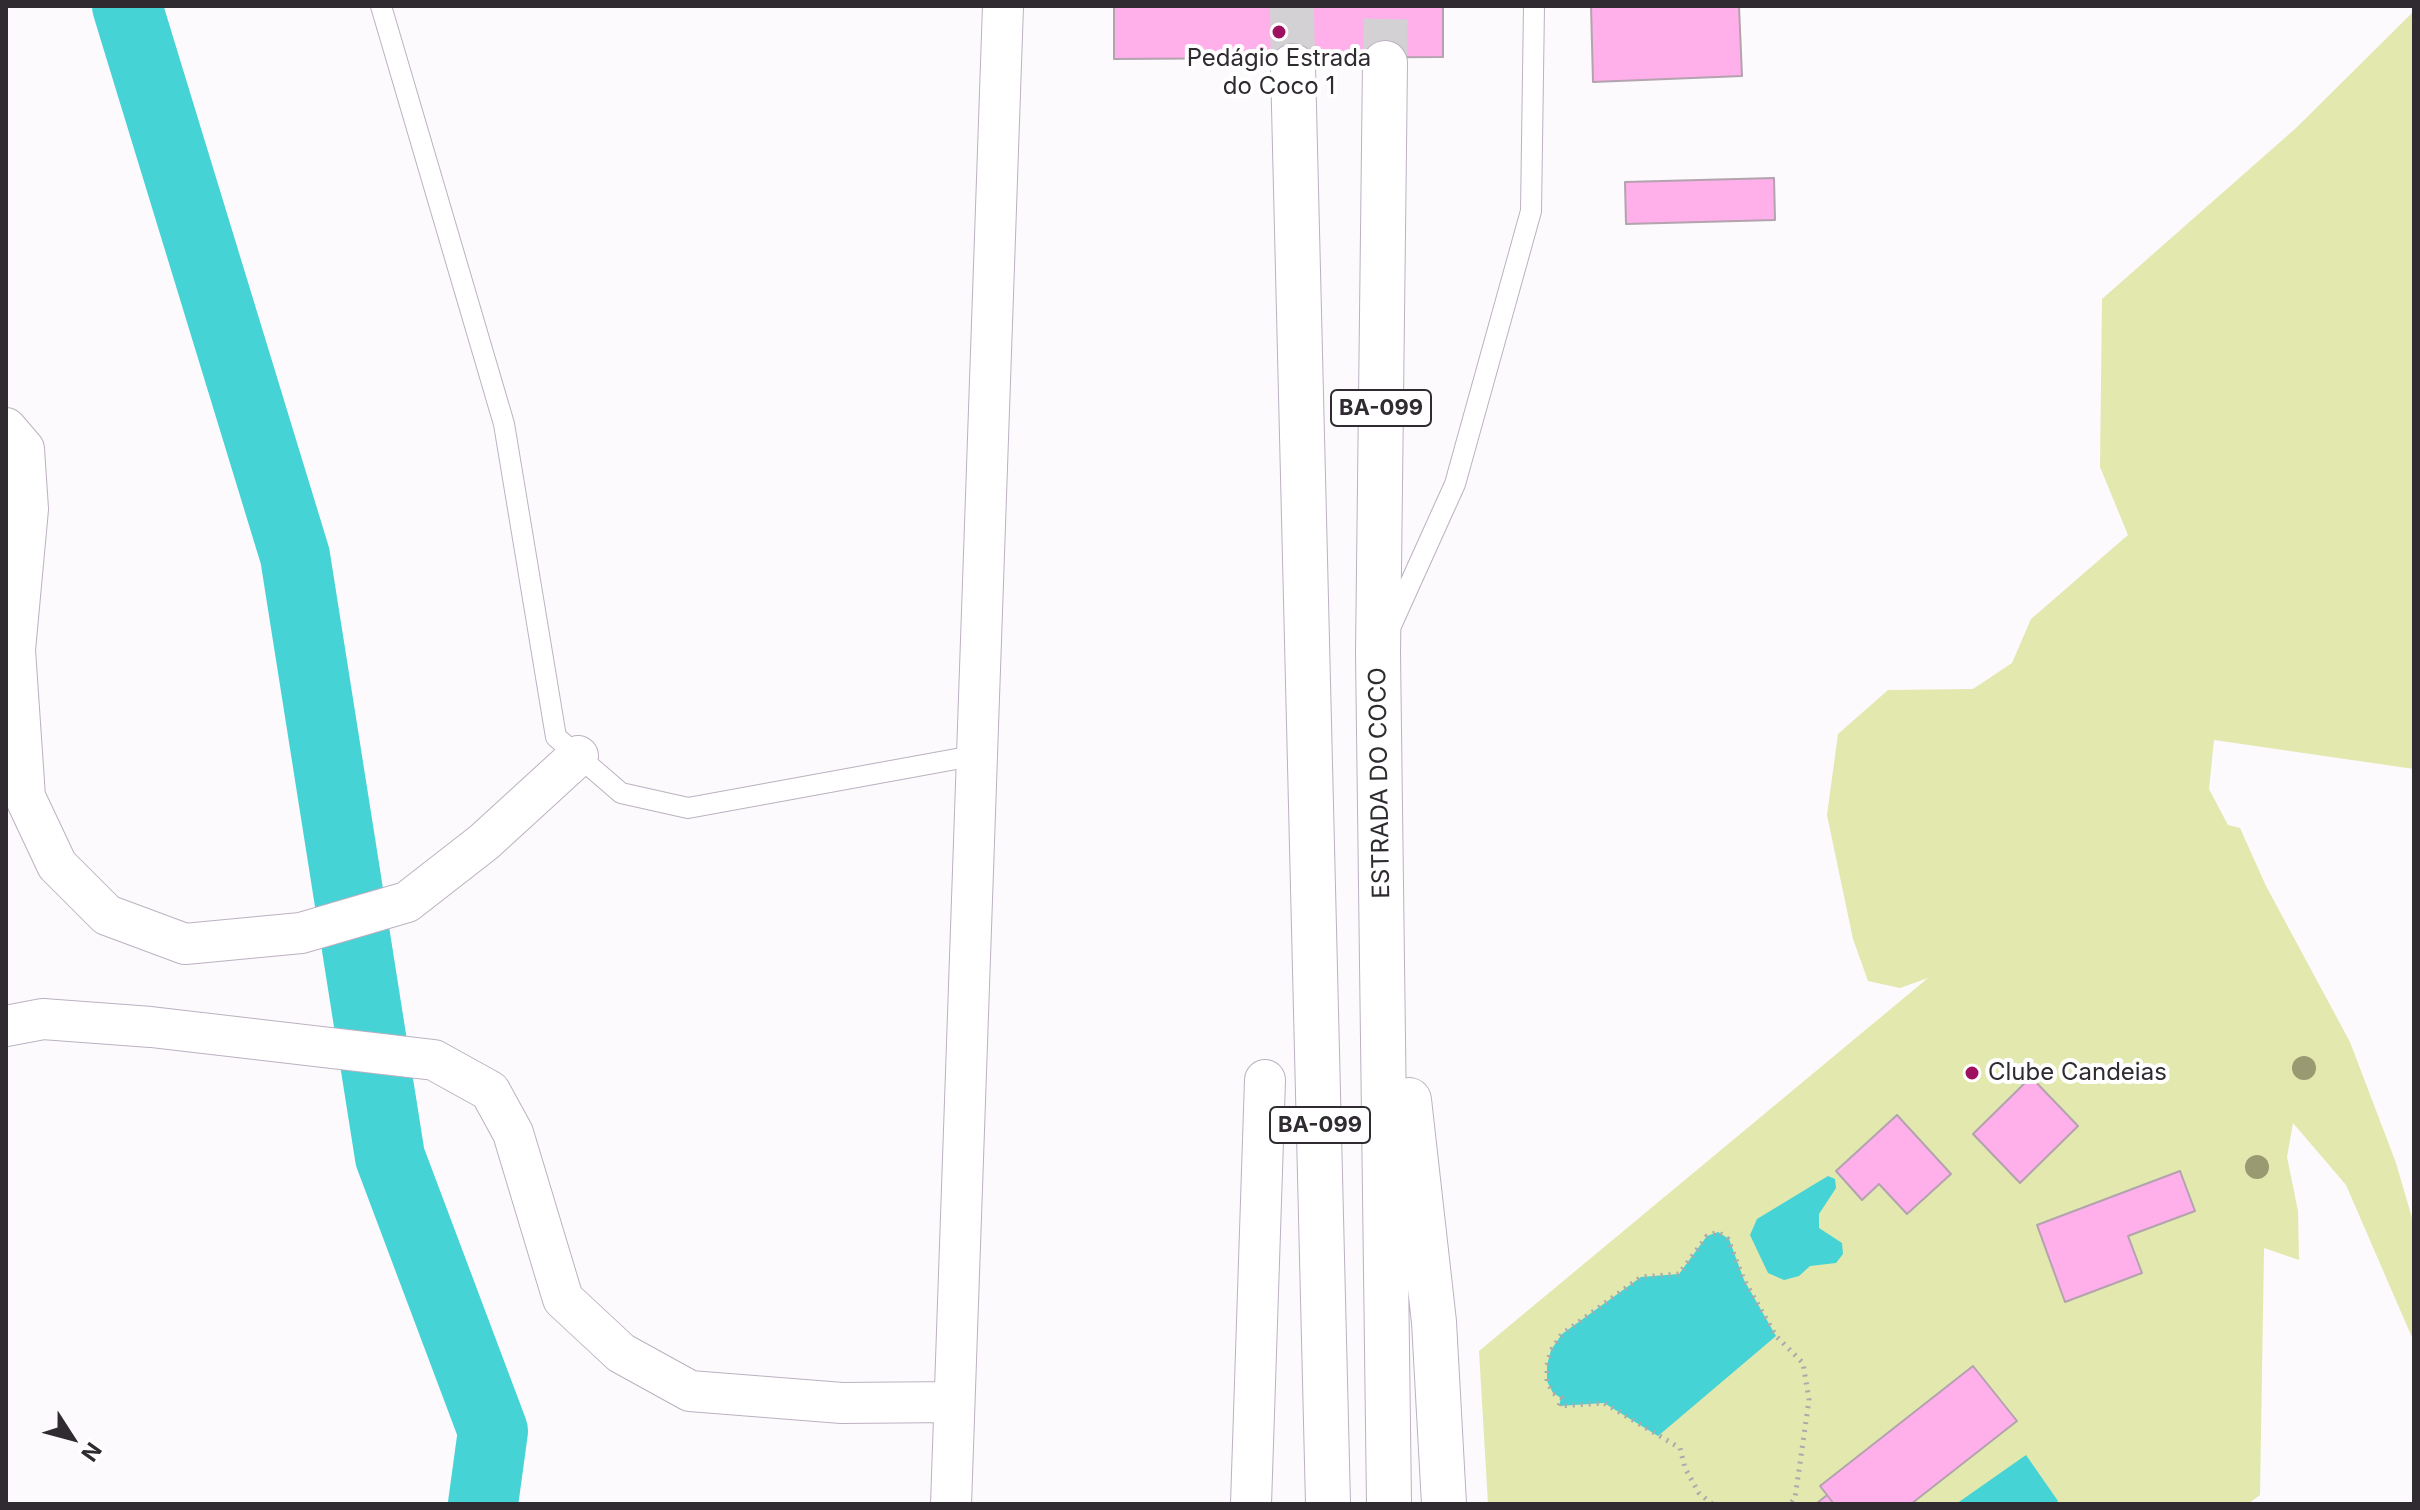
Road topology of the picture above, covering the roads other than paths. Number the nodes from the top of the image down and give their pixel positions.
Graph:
1 (381, 6) edge
2 (1003, 6) edge
3 (1534, 6) edge
4 (1385, 63) tunnel mouth
5 (1293, 66) tunnel mouth
6 (6, 428) edge
7 (1378, 653) junction
8 (978, 755) junction
9 (578, 756) junction
10 (1380, 850) junction
11 (6, 1026) edge
12 (1265, 1080) dead end
13 (954, 1402) junction
14 (951, 1504) edge
15 (1251, 1504) edge
16 (1328, 1504) edge
17 (1389, 1504) edge
18 (1444, 1504) edge

1 - 9 lane
2 - 8 street
3 - 7 lane
4 - 7 highway, ESTRADA DO COCO / BA-099
5 - 16 highway, BA-099
6 - 9 street
7 - 10 highway, ESTRADA DO COCO / BA-099
8 - 9 lane
8 - 13 street
10 - 17 highway, ESTRADA DO COCO / BA-099
10 - 18 highway
11 - 13 street
12 - 15 street
13 - 14 street

